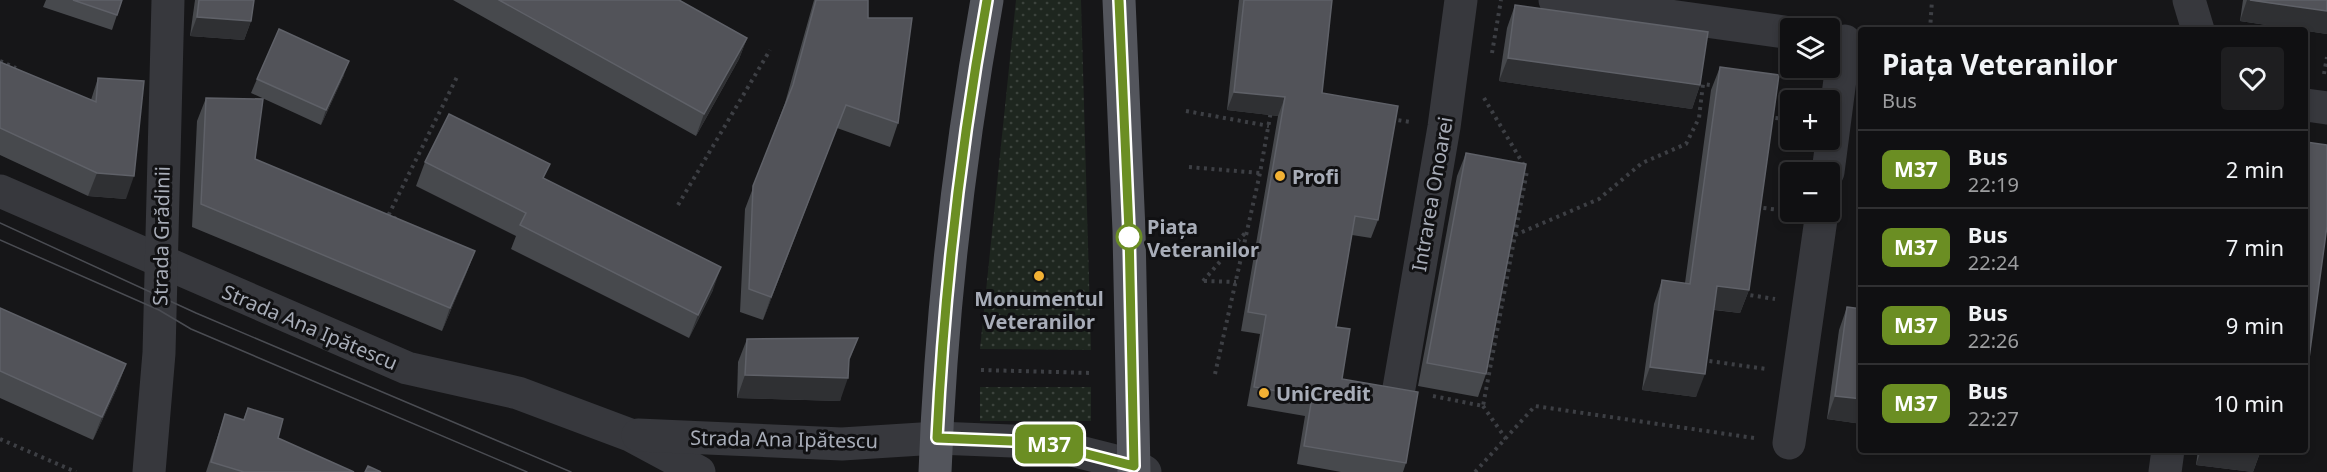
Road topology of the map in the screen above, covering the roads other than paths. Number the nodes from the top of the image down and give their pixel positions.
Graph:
1 (168, 0) edge
2 (987, 0) edge
3 (1119, 0) edge
4 (1461, 0) edge
5 (1555, 0) edge
6 (2189, 0) edge
7 (2197, 27) edge
8 (1780, 31) edge
9 (1845, 41) edge
10 (2308, 105) edge
11 (2327, 108) edge
12 (1828, 162) edge
13 (0, 191) edge
14 (1821, 222) edge
15 (160, 261) junction
16 (1398, 388) edge
17 (630, 435) junction
18 (937, 438) junction
19 (1790, 443) road end
20 (2168, 453) edge
21 (1138, 470) edge
22 (149, 472) edge
23 (699, 472) edge
24 (935, 472) edge
25 (2165, 472) edge

1 - 15 street, Strada Grădinii
2 - 18 main road
3 - 21 main road
4 - 16 street, Intrarea Onoarei
5 - 8 street
6 - 7 street
9 - 12 street
10 - 11 street
13 - 15 street, Strada Ana Ipătescu
14 - 19 street
15 - 17 street, Strada Ana Ipătescu
15 - 22 street, Strada Grădinii
17 - 18 street, Strada Ana Ipătescu
17 - 23 street, Strada Ana Ipătescu
18 - 21 street
18 - 24 main road
20 - 25 street

